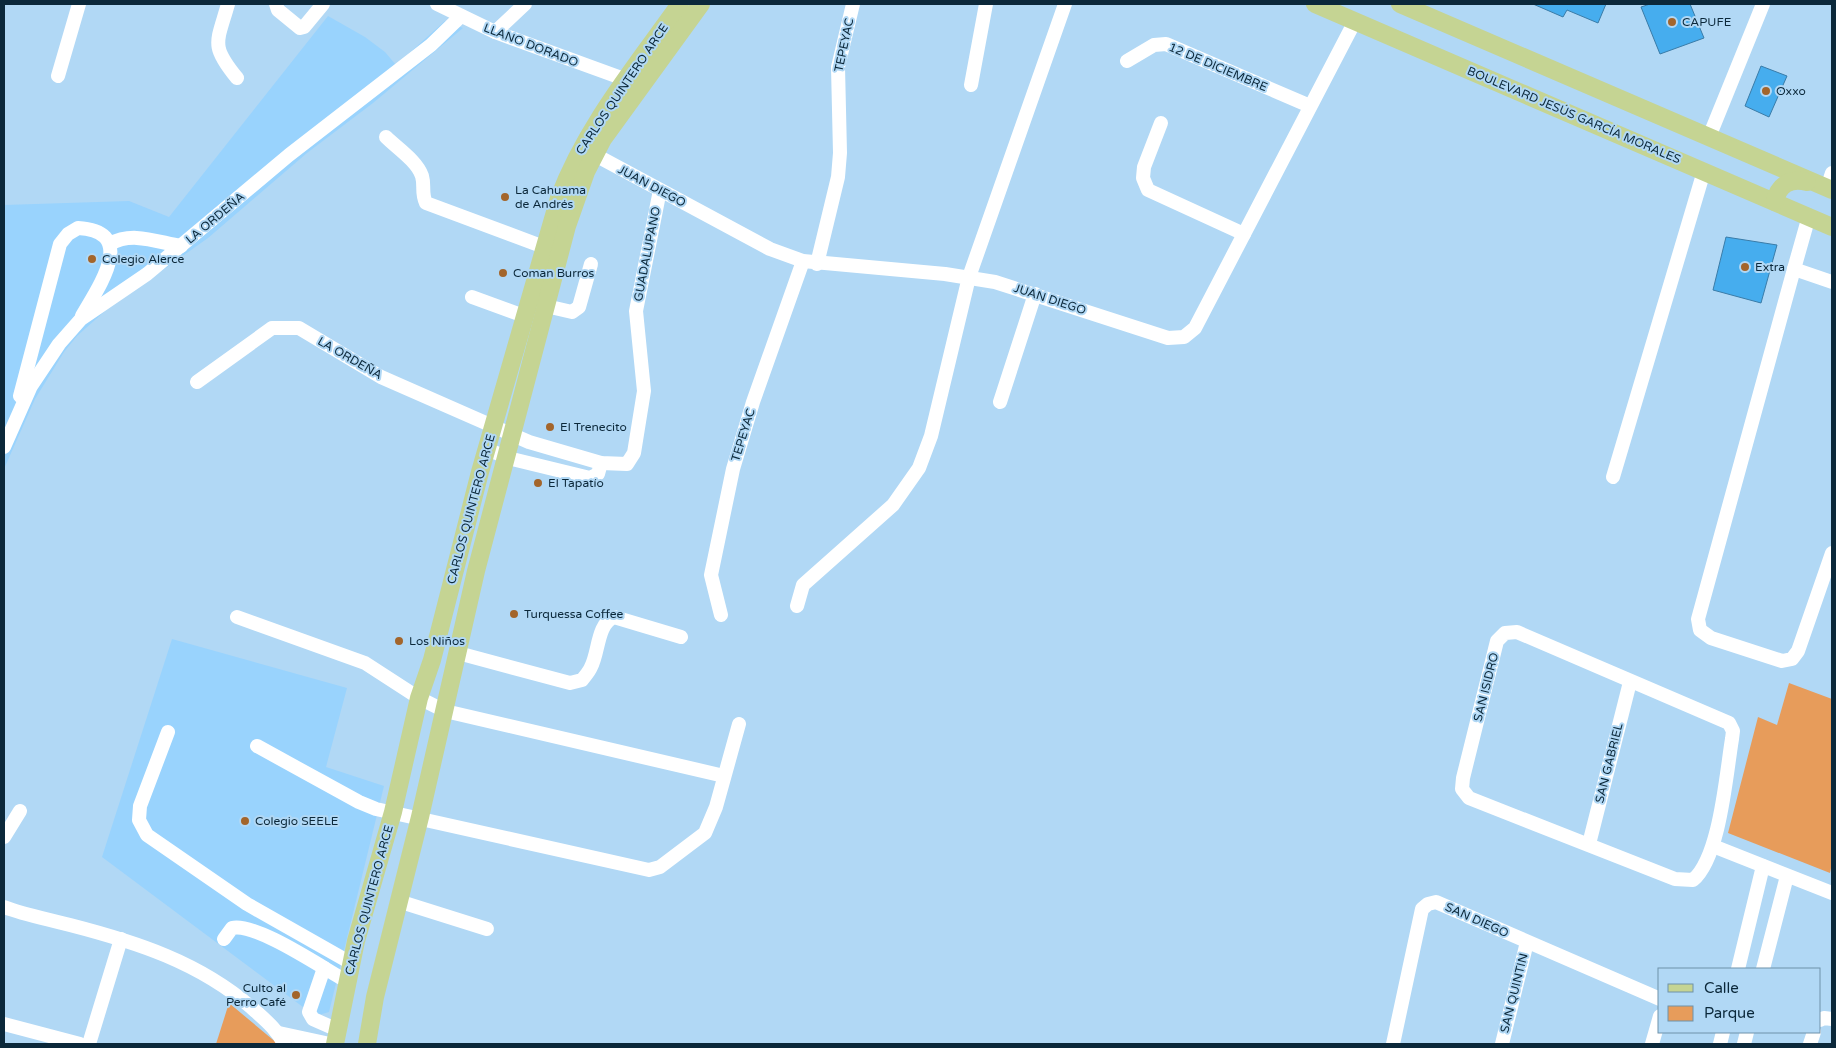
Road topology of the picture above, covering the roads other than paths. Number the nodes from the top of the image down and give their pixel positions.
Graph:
1 (79, 4) edge
2 (228, 4) edge
3 (276, 4) edge
4 (323, 4) edge
5 (437, 4) edge
6 (525, 4) edge
7 (680, 4) edge
8 (701, 4) edge
9 (853, 4) edge
10 (986, 4) edge
11 (1065, 4) edge
12 (1315, 4) edge
13 (1400, 4) edge
14 (1763, 4) edge
15 (1420, 8) edge
16 (461, 16) junction
17 (1355, 21) junction
18 (495, 32) junction
19 (1127, 61) dead end
20 (58, 76) dead end
21 (237, 78) dead end
22 (626, 80) junction
23 (971, 85) dead end
24 (1310, 106) junction
25 (1161, 123) dead end
26 (386, 137) dead end
27 (1709, 137) junction
28 (588, 151) junction
29 (1704, 171) junction
30 (1830, 184) edge
31 (660, 190) junction
32 (1775, 202) junction
33 (1808, 216) junction
34 (1832, 227) edge
35 (1244, 234) junction
36 (110, 244) junction
37 (181, 246) junction
38 (544, 247) junction
39 (810, 262) junction
40 (591, 264) dead end
41 (1794, 269) junction
42 (969, 277) junction
43 (1832, 282) edge
44 (1035, 294) junction
45 (472, 297) dead end
46 (546, 306) junction
47 (524, 316) junction
48 (81, 319) junction
49 (196, 382) dead end
50 (1000, 402) dead end
51 (493, 425) junction
52 (10, 432) junction
53 (512, 434) junction
54 (4, 448) edge
55 (486, 449) junction
56 (506, 457) junction
57 (601, 463) junction
58 (1613, 477) dead end
59 (1832, 553) edge
60 (797, 606) dead end
61 (721, 615) dead end
62 (237, 617) dead end
63 (680, 637) dead end
64 (458, 653) junction
65 (1630, 682) junction
66 (419, 698) junction
67 (445, 711) junction
68 (739, 724) dead end
69 (168, 732) dead end
70 (257, 746) dead end
71 (724, 776) junction
72 (20, 811) dead end
73 (393, 812) junction
74 (420, 817) junction
75 (4, 836) edge
76 (1589, 844) junction
77 (1713, 846) junction
78 (1763, 866) junction
79 (1787, 876) junction
80 (1832, 893) edge
81 (398, 901) junction
82 (4, 907) edge
83 (487, 929) dead end
84 (121, 939) junction
85 (224, 939) dead end
86 (1527, 942) junction
87 (1744, 944) junction
88 (1768, 951) junction
89 (352, 963) junction
90 (324, 968) junction
91 (1738, 968) edge
92 (1763, 968) edge
93 (348, 982) junction
94 (1658, 998) edge
95 (1658, 1023) edge
96 (4, 1024) edge
97 (282, 1038) edge
98 (335, 1040) edge
99 (80, 1044) edge
100 (89, 1044) edge
101 (367, 1044) edge
102 (1393, 1044) edge
103 (1502, 1044) edge
104 (1652, 1044) edge

1 - 20 street
2 - 21 street
3 - 4 street
5 - 16 street, LLANO DORADO
6 - 18 street
7 - 22 main road, CARLOS QUINTERO ARCE
8 - 28 main road, CARLOS QUINTERO ARCE
9 - 39 street, TEPEYAC
10 - 23 street
11 - 42 street
12 - 17 main road, BOULEVARD JESÚS GARCÍA MORALES
13 - 15 main road
14 - 27 street
15 - 27 main road
16 - 18 street, LLANO DORADO
16 - 37 street, LA ORDEÑA
17 - 24 street, JUAN DIEGO
17 - 29 main road, BOULEVARD JESÚS GARCÍA MORALES
18 - 22 street, LLANO DORADO
19 - 24 street, 12 DE DICIEMBRE
22 - 28 main road, CARLOS QUINTERO ARCE
24 - 35 street, JUAN DIEGO
25 - 35 street
26 - 38 street
27 - 30 main road
28 - 31 street, JUAN DIEGO
28 - 38 main road, CARLOS QUINTERO ARCE
28 - 46 main road, CARLOS QUINTERO ARCE
29 - 32 main road, BOULEVARD JESÚS GARCÍA MORALES
29 - 58 street
30 - 32 main road
31 - 39 street, JUAN DIEGO
31 - 57 street, GUADALUPANO
32 - 33 main road, BOULEVARD JESÚS GARCÍA MORALES
33 - 34 main road, BOULEVARD JESÚS GARCÍA MORALES
33 - 41 street
35 - 44 street, JUAN DIEGO
36 - 37 street
36 - 48 street
36 - 52 street
37 - 48 street, LA ORDEÑA
38 - 47 main road, CARLOS QUINTERO ARCE
39 - 42 street, JUAN DIEGO
39 - 61 street, TEPEYAC
40 - 46 street
41 - 43 street
41 - 59 street
42 - 44 street, JUAN DIEGO
42 - 60 street
44 - 50 street
45 - 47 street
46 - 53 main road, CARLOS QUINTERO ARCE
47 - 51 main road, CARLOS QUINTERO ARCE
48 - 52 street, LA ORDEÑA
49 - 51 street, LA ORDEÑA
51 - 53 street, LA ORDEÑA
51 - 55 main road, CARLOS QUINTERO ARCE
52 - 54 street, LA ORDEÑA
53 - 56 main road, CARLOS QUINTERO ARCE
53 - 57 street, GUADALUPANO
55 - 56 street
55 - 66 main road, CARLOS QUINTERO ARCE
56 - 57 street
56 - 64 main road, CARLOS QUINTERO ARCE
62 - 66 street
63 - 64 street
64 - 67 main road, CARLOS QUINTERO ARCE
65 - 76 street, SAN GABRIEL
65 - 76 street, SAN ISIDRO
65 - 77 street, SAN ISIDRO
66 - 67 street
66 - 73 main road, CARLOS QUINTERO ARCE
67 - 71 street
67 - 74 main road, CARLOS QUINTERO ARCE
68 - 71 street
69 - 89 street
70 - 73 street
71 - 74 street
72 - 75 street
73 - 74 street
73 - 89 main road, CARLOS QUINTERO ARCE
74 - 81 main road, CARLOS QUINTERO ARCE
76 - 77 street, SAN ISIDRO
77 - 78 street
78 - 79 street
78 - 87 street
79 - 80 street
79 - 88 street
81 - 83 street
81 - 101 main road, CARLOS QUINTERO ARCE
82 - 84 street
84 - 97 street
84 - 100 street
85 - 90 street
86 - 94 street, SAN DIEGO
86 - 102 street, SAN DIEGO
86 - 103 street, SAN QUINTIN
87 - 88 street
87 - 91 street
88 - 92 street
89 - 93 main road, CARLOS QUINTERO ARCE
90 - 93 street
90 - 98 street
93 - 98 main road, CARLOS QUINTERO ARCE
95 - 104 street
96 - 99 street
97 - 98 street

